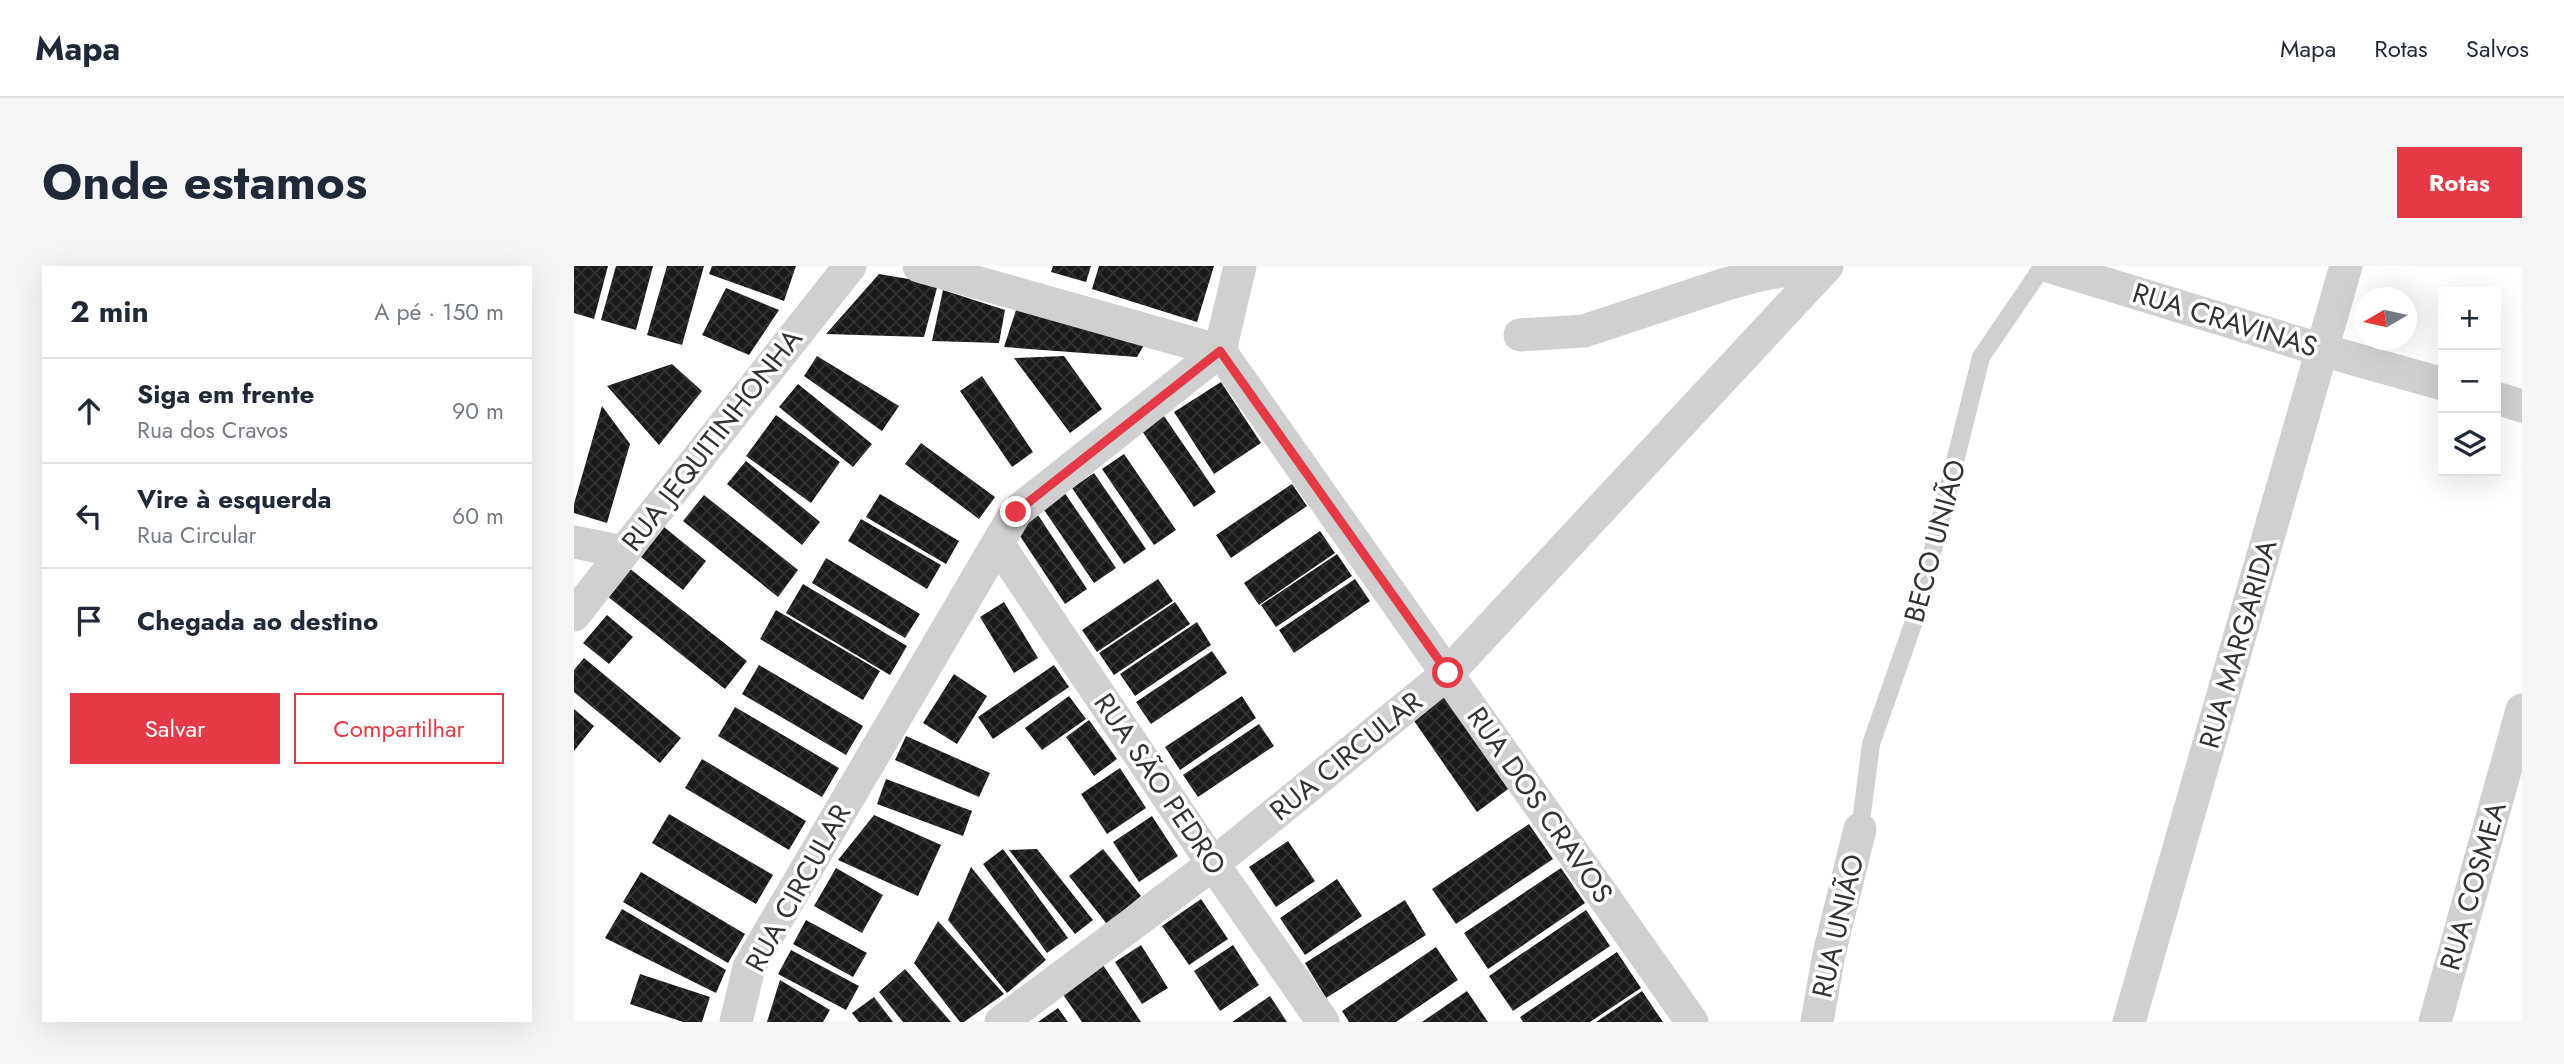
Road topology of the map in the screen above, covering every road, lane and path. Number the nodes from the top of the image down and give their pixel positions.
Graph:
1 (850, 266) edge
2 (919, 266) edge
3 (1240, 266) edge
4 (1810, 266) edge
5 (1827, 266) edge
6 (2045, 266) edge
7 (2346, 266) edge
8 (1520, 335) dead end
9 (2322, 350) junction
10 (1220, 351) junction
11 (2438, 383) edge
12 (2501, 400) edge
13 (2522, 406) edge
14 (574, 542) edge
15 (998, 544) junction
16 (623, 552) junction
17 (574, 615) edge
18 (1448, 673) junction
19 (2522, 710) edge
20 (1860, 830) joint
21 (1213, 864) junction
22 (736, 1022) edge
23 (1001, 1022) edge
24 (1323, 1022) edge
25 (1692, 1022) edge
26 (1817, 1022) edge
27 (2129, 1022) edge
28 (2435, 1022) edge

1 - 16 street, RUA JEQUITINHONHA
2 - 10 street
3 - 10 street
4 - 8 street
5 - 18 street, RUA CIRCULAR
6 - 9 street, RUA CRAVINAS
6 - 20 lane, BECO UNIÃO
7 - 9 street, RUA MARGARIDA
9 - 11 street, RUA CRAVINAS
9 - 27 street, RUA MARGARIDA
10 - 15 street, RUA CIRCULAR
10 - 18 street, RUA DOS CRAVOS
12 - 13 street
14 - 16 street
15 - 21 street, RUA SÃO PEDRO
15 - 22 street, RUA CIRCULAR
16 - 17 street, RUA JEQUITINHONHA
18 - 21 street, RUA CIRCULAR
18 - 25 street, RUA DOS CRAVOS
19 - 28 street, RUA COSMEA
20 - 26 street, RUA UNIÃO
21 - 23 street, RUA CIRCULAR
21 - 24 street, RUA SÃO PEDRO

